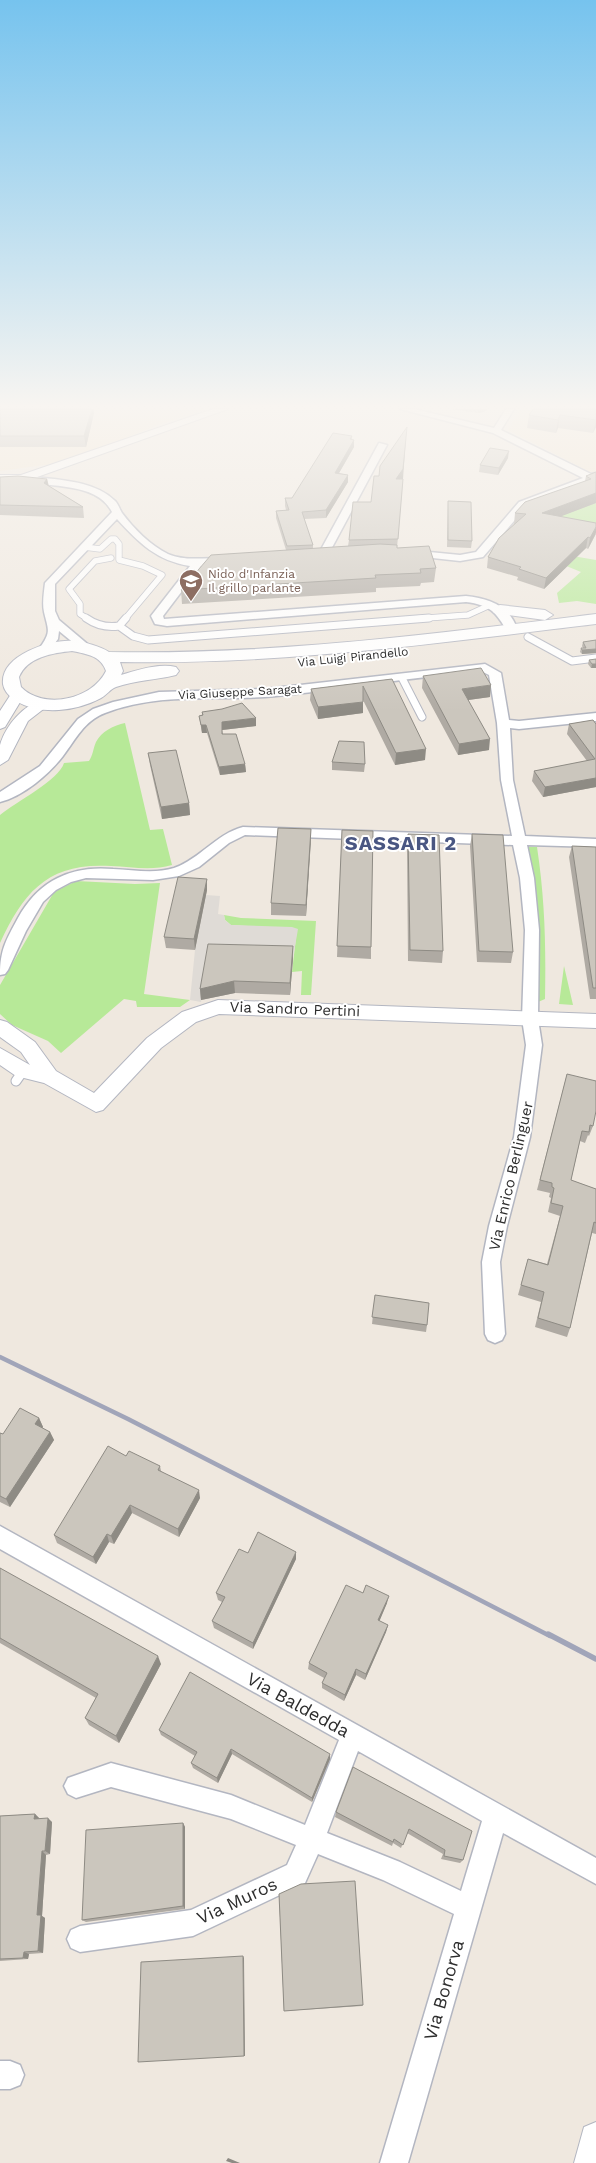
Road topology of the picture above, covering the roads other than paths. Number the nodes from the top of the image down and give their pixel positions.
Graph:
1 (115, 510) edge
2 (347, 510) edge
3 (518, 510) edge
4 (117, 513) junction
5 (84, 547) junction
6 (397, 553) edge
7 (323, 556) edge
8 (110, 558) dead end
9 (236, 562) edge
10 (196, 564) junction
11 (495, 607) junction
12 (596, 615) edge
13 (596, 619) edge
14 (54, 622) junction
15 (119, 626) junction
16 (512, 629) junction
17 (596, 629) edge
18 (528, 637) junction
19 (85, 647) junction
20 (45, 649) junction
21 (108, 657) junction
22 (25, 658) junction
23 (596, 658) edge
24 (0, 662) edge
25 (402, 678) junction
26 (110, 683) junction
27 (9, 684) edge
28 (44, 704) junction
29 (422, 717) dead end
30 (596, 718) edge
31 (503, 723) junction
32 (0, 724) edge
33 (0, 760) edge
34 (0, 798) edge
35 (521, 841) junction
36 (596, 843) edge
37 (0, 970) edge
38 (530, 1018) junction
39 (596, 1021) edge
40 (0, 1027) edge
41 (0, 1054) edge
42 (49, 1076) junction
43 (495, 1334) dead end
44 (0, 1537) edge
45 (352, 1736) junction
46 (76, 1786) dead end
47 (494, 1817) junction
48 (312, 1839) junction
49 (596, 1872) edge
50 (468, 1908) junction
51 (80, 1938) dead end
52 (596, 2139) edge
53 (394, 2163) edge
54 (591, 2163) edge

1 - 4 street
2 - 7 street
3 - 6 street
4 - 5 street
4 - 10 street
5 - 14 street
5 - 15 lane
8 - 15 lane
9 - 10 street
10 - 11 street
11 - 12 main road
11 - 15 lane
11 - 16 street
13 - 16 main road, Via Luigi Pirandello
14 - 19 street
14 - 20 street
16 - 21 main road, Via Luigi Pirandello
17 - 18 main road, Via Luigi Pirandello
18 - 23 lane
18 - 26 main road, Via Luigi Pirandello
19 - 20 main road
19 - 21 main road
20 - 22 main road
21 - 26 main road
22 - 24 main road
22 - 27 main road
25 - 29 lane
25 - 31 street, Via Giuseppe Saragat
25 - 34 street, Via Giuseppe Saragat
26 - 28 main road
27 - 28 main road
27 - 32 street
28 - 33 street
30 - 31 street
31 - 35 street
35 - 36 street
35 - 37 street
35 - 38 street
38 - 39 street, Via Sandro Pertini
38 - 42 street, Via Sandro Pertini
38 - 43 street, Via Enrico Berlinguer
40 - 42 street
41 - 42 street
44 - 45 street, Via Baldedda
45 - 47 street, Via Baldedda
45 - 48 street, Via Muros
46 - 48 street
47 - 49 street, Via Baldedda
47 - 50 street, Via Bonorva
48 - 50 street
48 - 51 street, Via Muros
50 - 53 street, Via Bonorva
52 - 54 street

